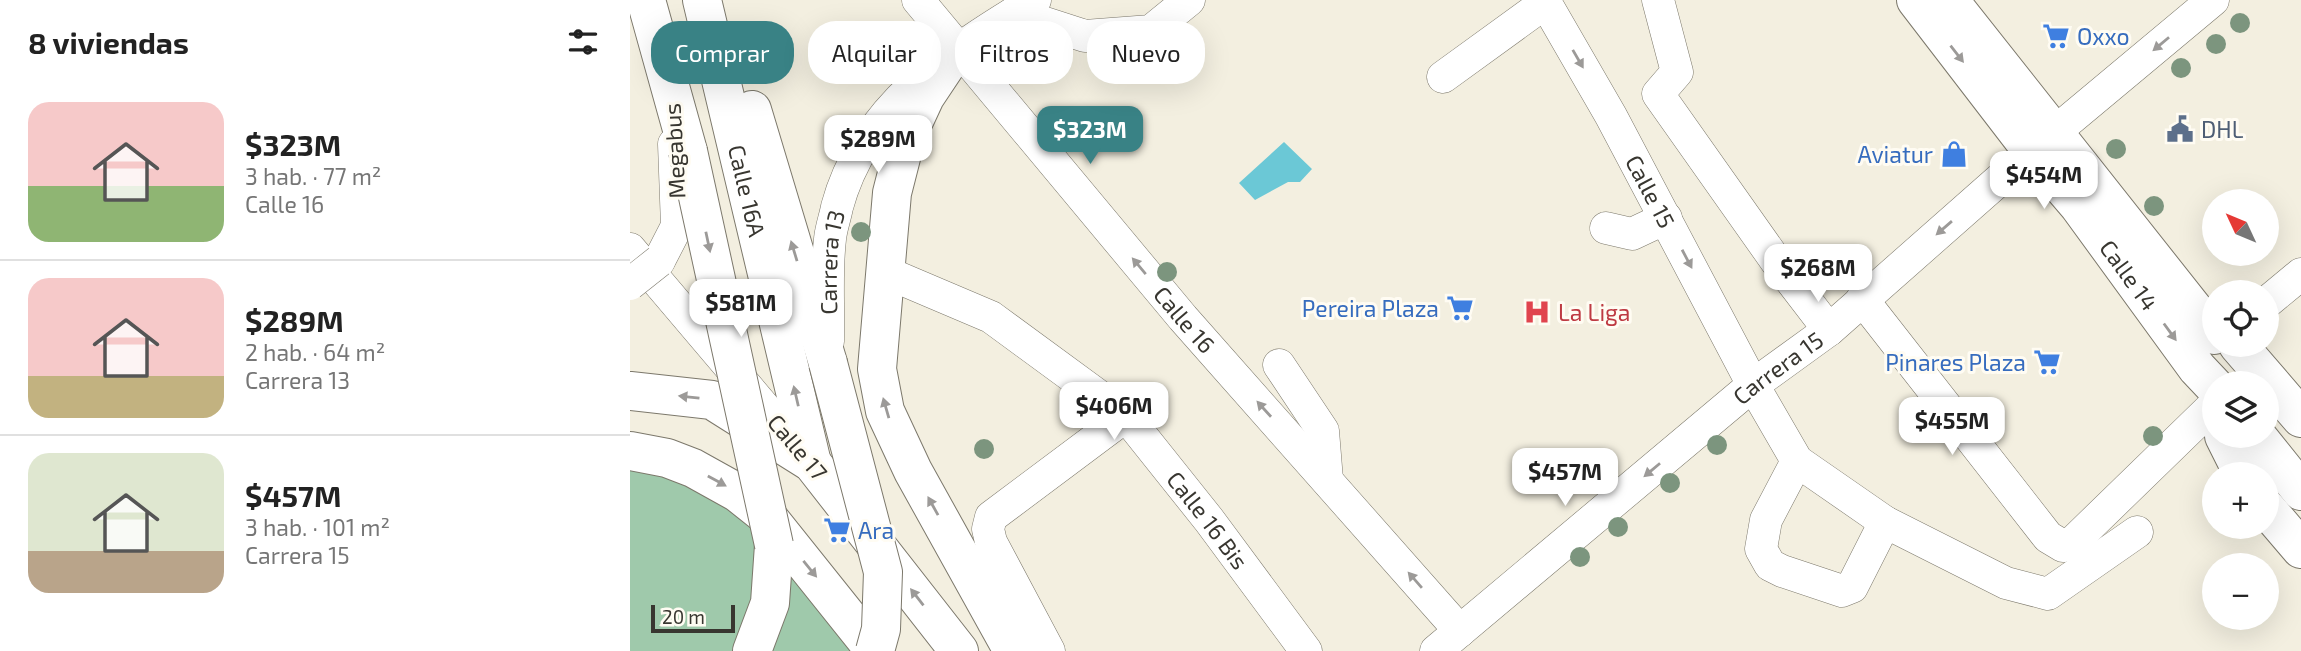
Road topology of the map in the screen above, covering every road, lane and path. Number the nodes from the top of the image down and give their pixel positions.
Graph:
1 (646, 0) edge
2 (656, 0) edge
3 (702, 0) edge
4 (712, 0) edge
5 (918, 0) edge
6 (1189, 0) edge
7 (1658, 0) edge
8 (1916, 0) edge
9 (1948, 0) edge
10 (2213, 0) edge
11 (1545, 1) edge
12 (1024, 7) edge
13 (1002, 21) edge
14 (955, 46) edge
15 (955, 51) edge
16 (955, 52) edge
17 (1443, 77) dead end
18 (986, 84) edge
19 (1658, 94) junction
20 (673, 102) junction
21 (1611, 116) junction
22 (2044, 142) junction
23 (1666, 218) junction
24 (2125, 222) junction
25 (1606, 228) dead end
26 (630, 249) edge
27 (885, 272) junction
28 (2301, 274) edge
29 (630, 284) edge
30 (2279, 292) edge
31 (1862, 299) junction
32 (2202, 305) edge
33 (1829, 330) junction
34 (2248, 357) edge
35 (828, 363) junction
36 (1279, 365) dead end
37 (2204, 371) edge
38 (2207, 371) edge
39 (1753, 385) junction
40 (630, 391) edge
41 (2202, 397) edge
42 (1126, 416) junction
43 (2301, 418) edge
44 (2279, 419) edge
45 (2301, 447) edge
46 (2267, 448) edge
47 (630, 451) edge
48 (1797, 461) junction
49 (812, 463) junction
50 (1327, 480) junction
51 (2301, 491) edge
52 (1885, 522) junction
53 (2279, 523) edge
54 (771, 530) junction
55 (2137, 532) dead end
56 (2301, 549) edge
57 (1448, 641) edge
58 (752, 651) edge
59 (875, 651) edge
60 (959, 651) edge
61 (1013, 651) edge
62 (1049, 651) edge
63 (1306, 651) edge

1 - 20 main road
2 - 20 street, Megabus
49 -> 3 main road, Calle 16A
35 -> 4 main road
5 - 14 street, Calle 16
6 - 12 street
7 - 19 street
8 -> 22 main road, Calle 14
9 - 22 main road, Calle 14
10 -> 22 street, Carrera 15
11 - 17 street
11 -> 21 street, Calle 15
12 - 13 street, Carrera 13
15 - 35 street, Carrera 13
16 - 27 main road
50 -> 18 street, Calle 16
19 - 21 street
19 - 33 street
20 - 29 street, Megabus, bridge
20 -> 54 main road, bridge
21 - 23 street, Calle 15
22 - 24 main road, Calle 14
22 -> 31 street, Carrera 15
22 -> 37 main road, Calle 14
23 - 25 street
23 -> 39 street, Calle 15
24 - 32 main road
24 - 38 main road, Calle 14
26 - 49 street, Calle 17
27 - 42 street, Calle 16 Bis
61 -> 27 main road
28 - 30 street
31 - 33 street, Carrera 15
31 - 41 street
33 - 39 street, Carrera 15
34 - 43 main road
35 - 59 main road, bridge
36 - 50 street
39 - 48 street, Calle 15
39 -> 57 street, Carrera 15
49 -> 40 main road
42 - 62 street
42 - 63 street, Calle 16 Bis
44 - 45 main road
46 - 51 main road
47 -> 54 main road
48 - 52 street
48 - 52 street
60 -> 49 main road, Calle 17
57 -> 50 street, Calle 16
52 - 55 street
53 - 56 main road
54 - 58 main road
54 -> 59 main road

